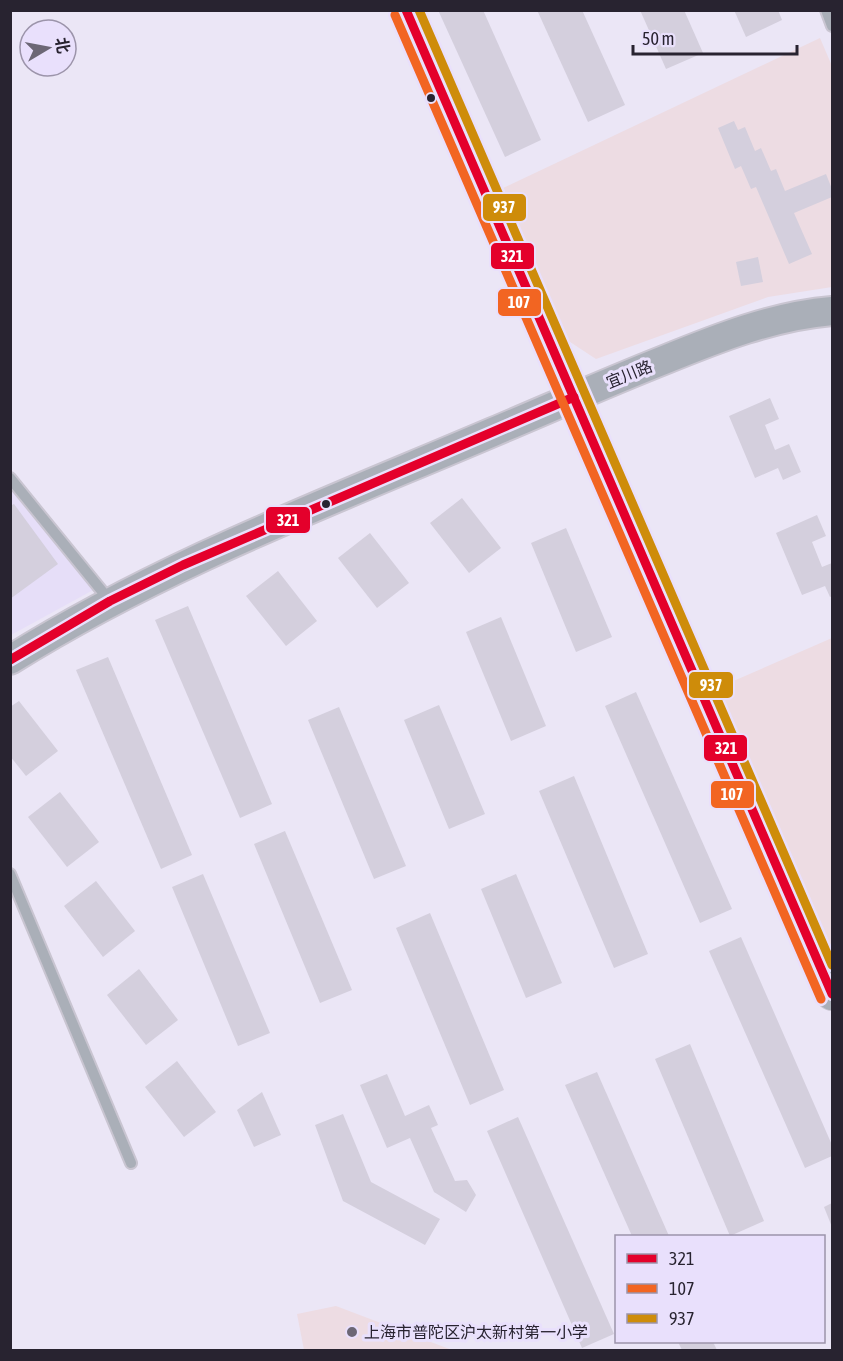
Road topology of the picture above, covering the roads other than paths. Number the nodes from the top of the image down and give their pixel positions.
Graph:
1 (406, 10) edge
2 (826, 10) edge
3 (832, 26) edge
4 (832, 310) edge
5 (574, 397) junction
6 (10, 478) edge
7 (110, 601) junction
8 (10, 660) edge
9 (10, 874) edge
10 (832, 994) edge
11 (131, 1163) dead end

1 - 5 main road
2 - 3 lane
4 - 5 street, 宜川路
5 - 7 street, 宜川路
5 - 10 main road
6 - 7 lane
7 - 8 street, 宜川路
9 - 11 lane

